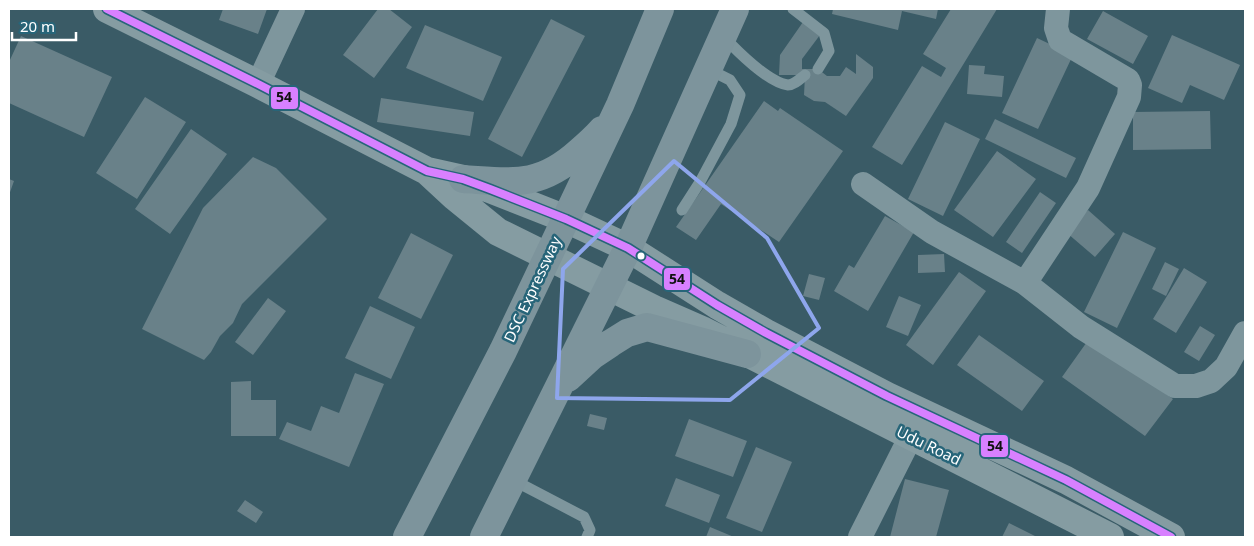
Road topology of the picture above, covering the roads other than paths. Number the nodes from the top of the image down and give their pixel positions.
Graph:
1 (107, 9) edge
2 (293, 9) edge
3 (660, 9) edge
4 (735, 9) edge
5 (793, 9) edge
6 (1058, 9) edge
7 (722, 36) junction
8 (818, 69) dead end
9 (708, 70) junction
10 (805, 75) dead end
11 (258, 84) junction
12 (620, 105) junction
13 (427, 171) junction
14 (463, 179) junction
15 (862, 184) dead end
16 (682, 210) dead end
17 (566, 219) junction
18 (628, 248) junction
19 (548, 256) junction
20 (1025, 283) junction
21 (609, 286) junction
22 (1245, 333) edge
23 (748, 354) junction
24 (556, 390) junction
25 (911, 436) junction
26 (513, 480) junction
27 (407, 537) edge
28 (484, 537) edge
29 (587, 537) edge
30 (860, 537) edge
31 (1110, 537) edge
32 (1171, 537) edge

1 - 11 main road
2 - 11 street
3 - 12 main road, DSC Expressway
4 - 7 main road
5 - 8 lane
6 - 20 street
7 - 9 main road
7 - 10 lane
9 - 16 lane
9 - 18 main road
11 - 13 main road
12 - 14 main road
12 - 17 main road, DSC Expressway
13 - 14 main road, Udu Road
13 - 19 main road, Udu Road
14 - 17 main road, Udu Road
15 - 20 street
17 - 18 main road, Udu Road
17 - 19 main road, DSC Expressway
18 - 21 main road
18 - 32 main road, Udu Road
19 - 21 main road, Udu Road
19 - 27 main road, DSC Expressway
20 - 22 street
21 - 23 main road, Udu Road
21 - 24 main road
23 - 24 main road
23 - 25 main road, Udu Road
24 - 26 main road
25 - 30 street
25 - 31 main road, Udu Road
26 - 28 main road
26 - 29 lane

